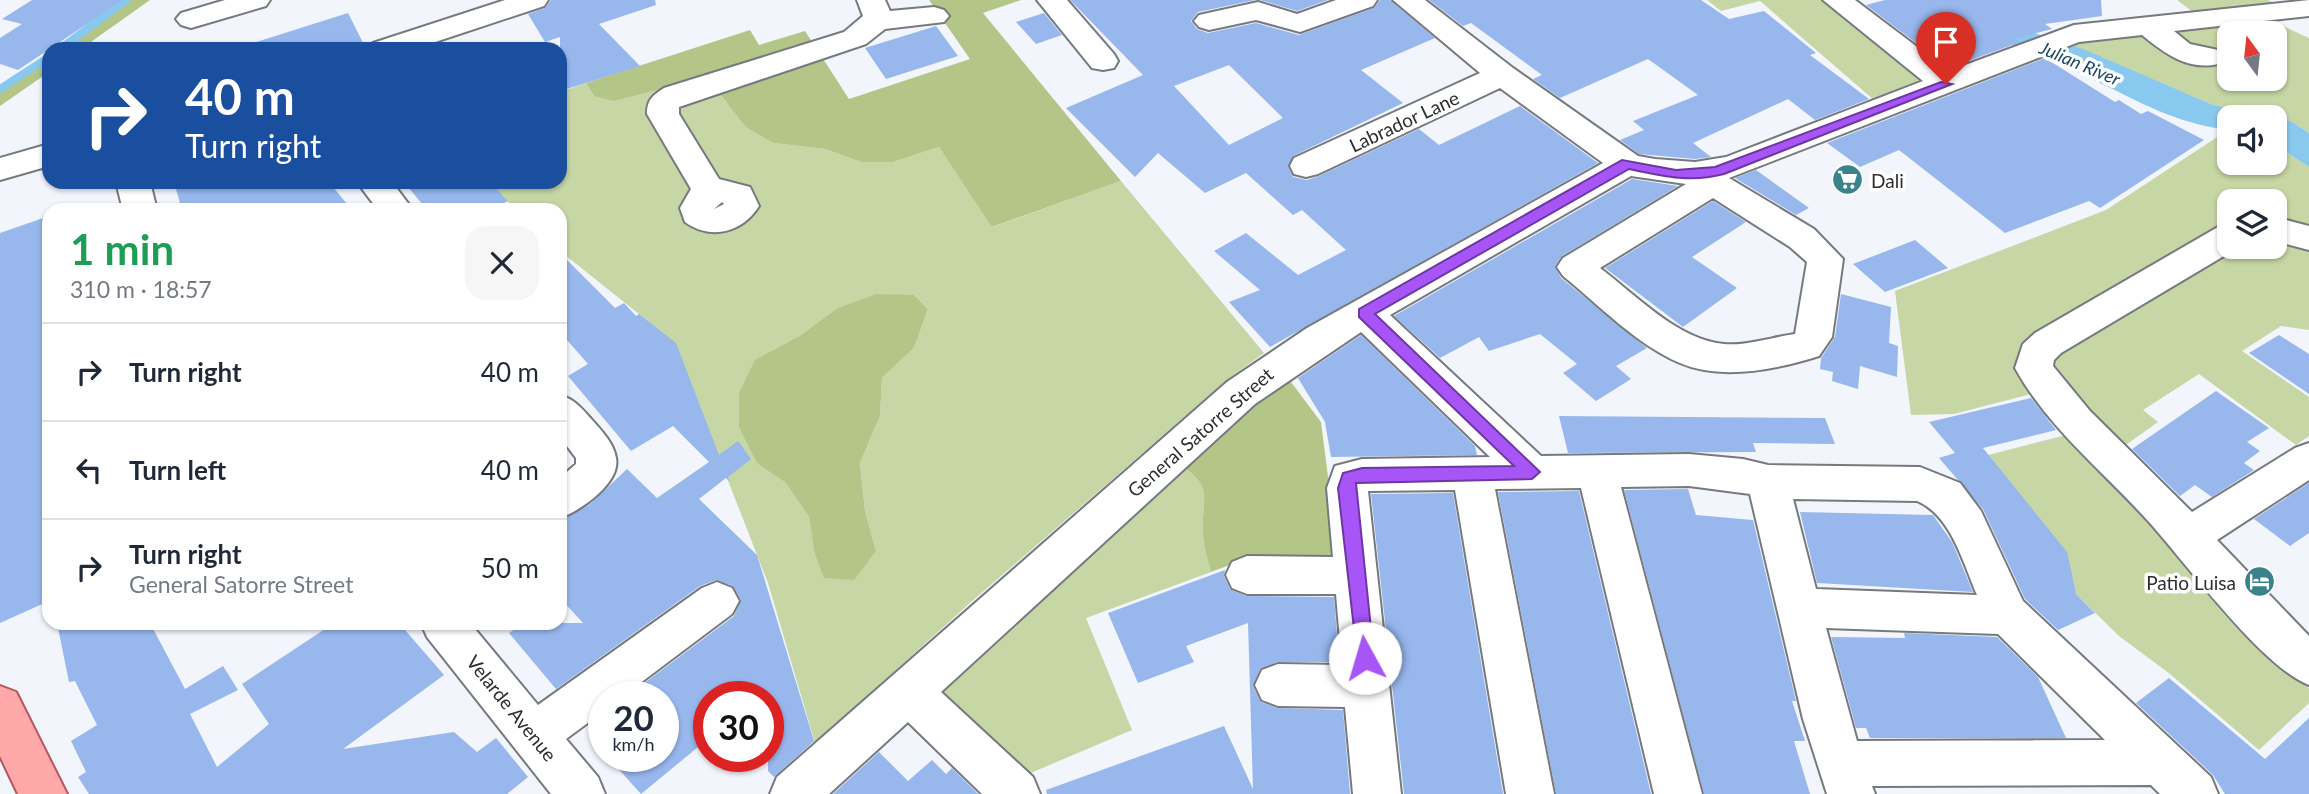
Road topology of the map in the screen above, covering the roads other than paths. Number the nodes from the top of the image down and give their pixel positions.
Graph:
1 (256, 0) edge
2 (534, 0) edge
3 (1051, 0) edge
4 (1363, 0) edge
5 (1407, 0) edge
6 (1837, 0) edge
7 (2265, 7) edge
8 (2309, 8) edge
9 (191, 10) edge
10 (873, 10) edge
11 (934, 16) dead end
12 (1209, 21) dead end
13 (2309, 24) edge
14 (2148, 25) junction
15 (188, 42) edge
16 (405, 42) edge
17 (2207, 57) dead end
18 (1103, 61) dead end
19 (1502, 75) junction
20 (1946, 84) junction
21 (42, 157) edge
22 (1627, 164) junction
23 (1306, 166) dead end
24 (0, 169) edge
25 (1707, 179) junction
26 (380, 189) edge
27 (710, 193) dead end
28 (390, 203) edge
29 (2287, 232) edge
30 (2309, 238) edge
31 (2217, 244) edge
32 (1365, 313) junction
33 (567, 418) edge
34 (2309, 459) edge
35 (1532, 472) junction
36 (1597, 472) junction
37 (1472, 474) junction
38 (1768, 482) junction
39 (567, 496) edge
40 (2189, 536) junction
41 (1247, 575) dead end
42 (1355, 576) junction
43 (717, 601) dead end
44 (1799, 608) junction
45 (2008, 615) junction
46 (449, 630) edge
47 (2309, 665) edge
48 (1278, 685) dead end
49 (1368, 686) junction
50 (907, 690) junction
51 (0, 707) edge
52 (535, 735) junction
53 (2157, 762) junction
54 (1846, 779) edge
55 (43, 794) edge
56 (581, 794) edge
57 (794, 794) edge
58 (1016, 794) edge
59 (1377, 794) edge
60 (1530, 794) edge
61 (1678, 794) edge
62 (2194, 794) edge

1 - 9 street
2 - 16 street
3 - 18 street
4 - 12 street
5 - 19 street
6 - 20 street
7 - 8 street
7 - 13 street
7 - 14 street
9 - 15 street
10 - 11 street
10 - 27 street
14 - 17 street
14 - 20 street
19 - 22 street
19 - 23 street, Labrador Lane
20 - 25 street
21 - 24 street
22 - 25 street
22 - 32 street, General Satorre Street
25 - 25 street
26 - 28 street
29 - 30 street
31 - 40 street
32 - 35 street
32 - 50 street, General Satorre Street
33 - 39 street
34 - 40 street
35 - 36 street
35 - 37 street
36 - 38 street
36 - 61 street
37 - 42 street
37 - 60 street
38 - 44 street
38 - 45 street
40 - 47 street
41 - 42 street
42 - 49 street
43 - 52 street
44 - 45 street
44 - 54 street
45 - 53 street
46 - 52 street, Velarde Avenue
48 - 49 street
49 - 59 street
50 - 57 street, General Satorre Street
50 - 58 street
51 - 55 main road
52 - 56 street, Velarde Avenue
53 - 54 street
53 - 62 street

